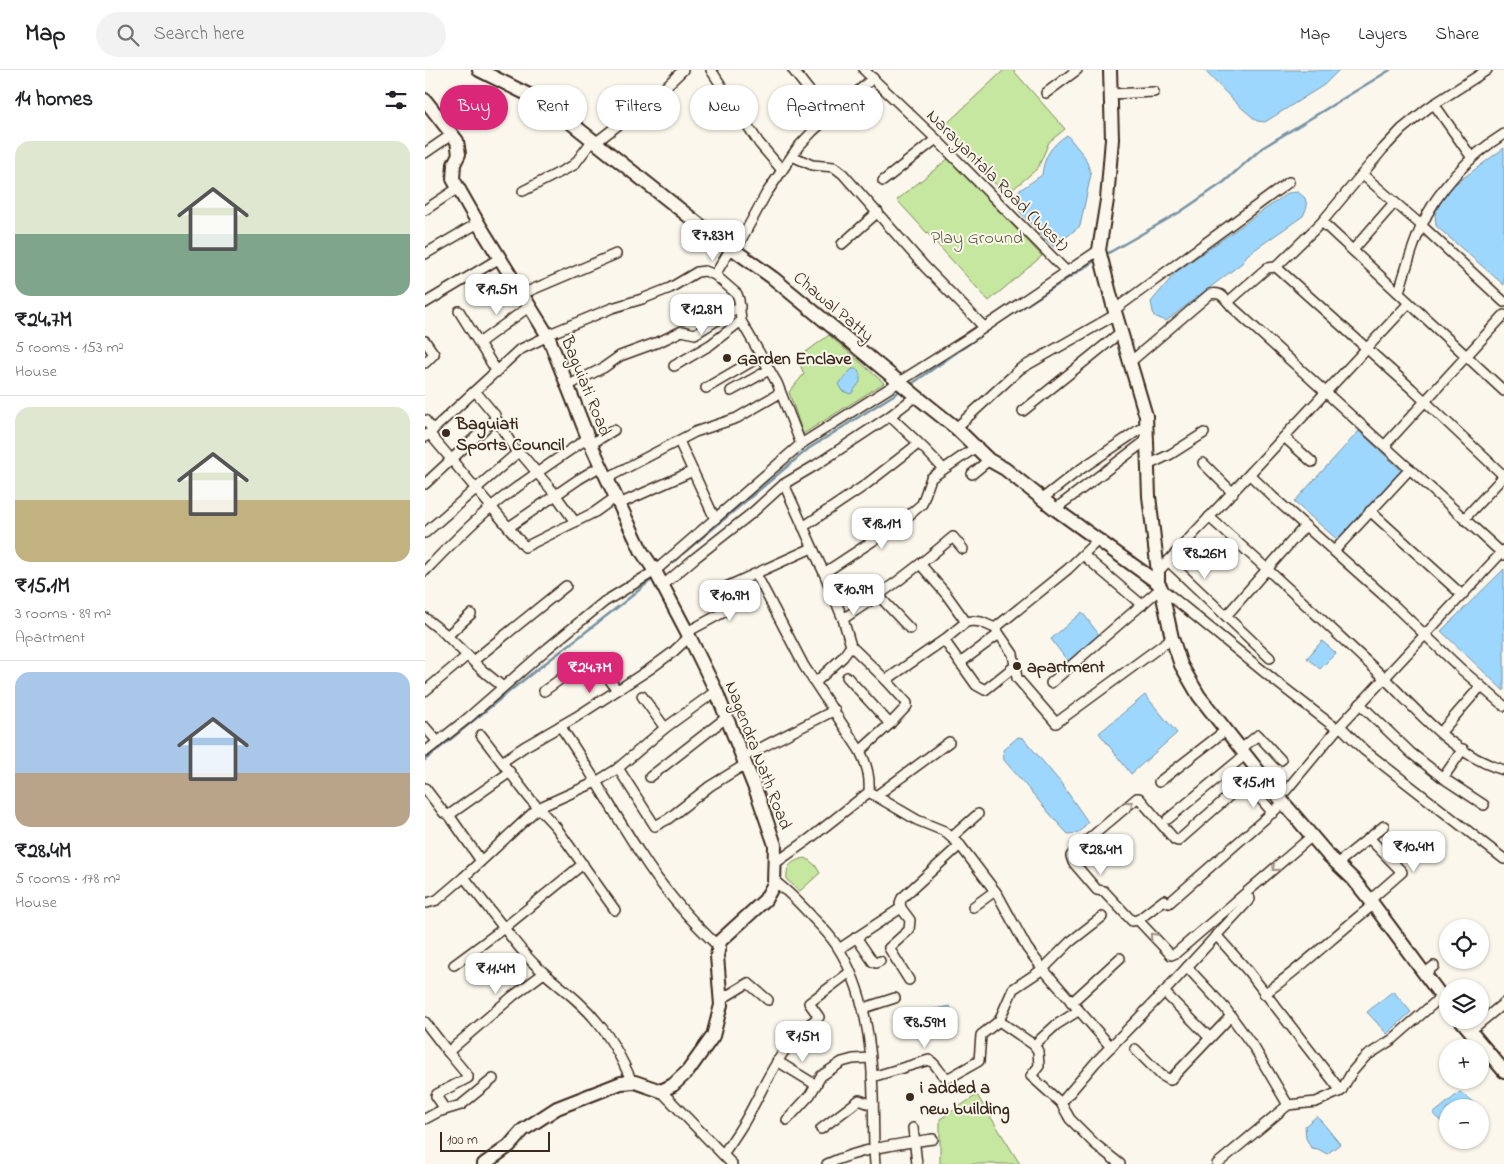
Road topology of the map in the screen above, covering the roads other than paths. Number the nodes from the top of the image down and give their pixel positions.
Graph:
1 (479, 70) edge
2 (683, 70) edge
3 (711, 70) edge
4 (793, 70) edge
5 (864, 70) edge
6 (1077, 70) edge
7 (1110, 70) edge
8 (1487, 70) edge
9 (873, 78) junction
10 (805, 85) edge
11 (865, 85) edge
12 (1154, 92) dead end
13 (1046, 93) dead end
14 (1111, 94) junction
15 (425, 100) edge
16 (1434, 104) junction
17 (814, 130) edge
18 (451, 134) junction
19 (1504, 134) edge
20 (936, 139) junction
21 (594, 142) junction
22 (425, 154) edge
23 (792, 156) junction
24 (1472, 158) junction
25 (782, 170) junction
26 (1363, 175) junction
27 (883, 181) dead end
28 (1289, 182) dead end
29 (458, 188) junction
30 (523, 192) dead end
31 (1394, 202) junction
32 (425, 210) edge
33 (878, 212) junction
34 (1322, 222) junction
35 (478, 223) junction
36 (1421, 225) junction
37 (842, 244) dead end
38 (733, 250) junction
39 (1099, 250) junction
40 (1353, 250) junction
41 (425, 254) edge
42 (616, 254) dead end
43 (500, 258) junction
44 (1276, 268) junction
45 (1066, 271) junction
46 (715, 275) junction
47 (1399, 292) junction
48 (522, 294) junction
49 (1228, 302) junction
50 (1504, 302) edge
51 (425, 303) edge
52 (1409, 303) junction
53 (530, 306) junction
54 (739, 306) junction
55 (459, 312) dead end
56 (1115, 312) junction
57 (1504, 315) edge
58 (741, 321) junction
59 (984, 327) junction
60 (1121, 332) junction
61 (548, 335) junction
62 (425, 341) edge
63 (479, 343) junction
64 (1367, 349) junction
65 (761, 356) junction
66 (1467, 356) junction
67 (425, 363) edge
68 (1129, 363) junction
69 (674, 366) dead end
70 (769, 370) junction
71 (497, 372) junction
72 (899, 382) junction
73 (567, 386) junction
74 (706, 388) dead end
75 (475, 391) junction
76 (731, 391) dead end
77 (1325, 392) junction
78 (1504, 392) edge
79 (780, 393) junction
80 (914, 395) junction
81 (1425, 401) junction
82 (1023, 411) dead end
83 (890, 416) junction
84 (495, 417) junction
85 (425, 420) edge
86 (1146, 424) junction
87 (956, 428) junction
88 (614, 430) dead end
89 (429, 433) edge
90 (1204, 433) dead end
91 (1284, 437) junction
92 (1148, 439) junction
93 (589, 441) junction
94 (679, 441) junction
95 (801, 444) junction
96 (918, 444) junction
97 (1385, 445) junction
98 (976, 447) junction
99 (517, 454) junction
100 (451, 458) junction
101 (989, 460) junction
102 (1312, 462) dead end
103 (1203, 463) dead end
104 (1148, 465) junction
105 (601, 466) junction
106 (943, 469) junction
107 (1410, 469) junction
108 (693, 471) junction
109 (537, 473) junction
110 (972, 474) dead end
111 (1250, 475) junction
112 (1504, 476) edge
113 (607, 478) junction
114 (425, 484) edge
115 (784, 484) junction
116 (477, 488) junction
117 (1233, 493) junction
118 (555, 494) junction
119 (1042, 499) junction
120 (617, 500) junction
121 (492, 507) junction
122 (1055, 509) junction
123 (1370, 511) junction
124 (1209, 517) junction
125 (715, 519) junction
126 (1464, 519) junction
127 (575, 522) junction
128 (509, 526) junction
129 (1305, 526) junction
130 (803, 527) junction
131 (425, 533) edge
132 (1099, 540) junction
133 (812, 548) junction
134 (963, 549) dead end
135 (1334, 551) junction
136 (1503, 552) edge
137 (1083, 555) junction
138 (1168, 561) junction
139 (921, 565) junction
140 (1268, 569) junction
141 (425, 572) edge
142 (655, 572) junction
143 (824, 573) junction
144 (756, 574) junction
145 (1159, 581) junction
146 (566, 586) dead end
147 (662, 586) junction
148 (726, 588) dead end
149 (715, 594) dead end
150 (1461, 594) junction
151 (879, 596) junction
152 (1142, 605) junction
153 (471, 614) dead end
154 (1226, 616) junction
155 (425, 618) edge
156 (843, 619) junction
157 (966, 622) junction
158 (433, 625) junction
159 (910, 628) dead end
160 (997, 631) junction
161 (425, 632) edge
162 (688, 634) junction
163 (1424, 635) junction
164 (447, 636) junction
165 (1172, 638) junction
166 (944, 640) junction
167 (851, 646) junction
168 (471, 658) junction
169 (1270, 658) dead end
170 (960, 663) junction
171 (1015, 666) junction
172 (847, 677) dead end
173 (1385, 678) junction
174 (887, 680) junction
175 (816, 682) junction
176 (1051, 682) dead end
177 (1480, 687) junction
178 (503, 688) junction
179 (617, 690) junction
180 (425, 691) edge
181 (544, 691) dead end
182 (716, 691) junction
183 (642, 696) dead end
184 (1360, 704) junction
185 (1504, 706) edge
186 (835, 710) junction
187 (727, 717) junction
188 (890, 724) junction
189 (560, 726) junction
190 (425, 727) edge
191 (665, 728) junction
192 (1338, 728) junction
193 (1227, 730) junction
194 (1441, 732) junction
195 (481, 735) dead end
196 (439, 742) junction
197 (949, 742) dead end
198 (1463, 750) junction
199 (860, 751) junction
200 (425, 752) edge
201 (1242, 753) junction
202 (744, 760) junction
203 (1281, 760) dead end
204 (502, 762) junction
205 (618, 768) junction
206 (1504, 770) edge
207 (510, 772) junction
208 (650, 777) dead end
209 (1443, 778) junction
210 (1264, 780) junction
211 (596, 782) junction
212 (1159, 782) dead end
213 (425, 788) edge
214 (1253, 790) junction
215 (873, 794) junction
216 (1281, 801) junction
217 (1484, 805) dead end
218 (539, 808) junction
219 (1273, 813) junction
220 (978, 814) dead end
221 (449, 815) junction
222 (1168, 819) dead end
223 (1384, 826) dead end
224 (1312, 836) junction
225 (952, 837) junction
226 (1369, 838) junction
227 (960, 845) junction
228 (1504, 859) edge
229 (481, 861) junction
230 (1338, 863) junction
231 (583, 864) junction
232 (774, 864) junction
233 (464, 877) junction
234 (774, 881) junction
235 (995, 890) junction
236 (1250, 899) dead end
237 (426, 902) edge
238 (1372, 903) junction
239 (901, 908) junction
240 (973, 908) dead end
241 (615, 910) dead end
242 (1102, 917) dead end
243 (1138, 920) junction
244 (504, 928) junction
245 (1216, 936) junction
246 (856, 937) junction
247 (719, 948) junction
248 (839, 949) junction
249 (1120, 958) dead end
250 (880, 961) dead end
251 (454, 965) dead end
252 (1187, 967) junction
253 (1043, 968) junction
254 (850, 972) junction
255 (544, 973) junction
256 (909, 980) dead end
257 (1439, 990) edge
258 (1164, 992) junction
259 (1264, 994) junction
260 (895, 998) dead end
261 (720, 1000) junction
262 (768, 1000) dead end
263 (1071, 1003) junction
264 (1504, 1003) edge
265 (1439, 1004) edge
266 (864, 1008) junction
267 (1078, 1011) junction
268 (1231, 1016) junction
269 (999, 1020) junction
270 (425, 1022) edge
271 (1470, 1031) joint
272 (1210, 1038) junction
273 (1034, 1045) junction
274 (1111, 1047) junction
275 (1135, 1050) dead end
276 (448, 1052) junction
277 (870, 1058) junction
278 (777, 1061) junction
279 (1504, 1071) edge
280 (872, 1077) junction
281 (493, 1079) dead end
282 (632, 1082) junction
283 (816, 1085) junction
284 (661, 1091) junction
285 (1341, 1091) junction
286 (1061, 1103) junction
287 (873, 1105) junction
288 (1288, 1105) junction
289 (445, 1109) junction
290 (425, 1119) edge
291 (787, 1120) dead end
292 (913, 1128) dead end
293 (821, 1129) dead end
294 (933, 1138) dead end
295 (915, 1141) junction
296 (873, 1150) junction
297 (723, 1154) junction
298 (484, 1164) edge
299 (732, 1164) edge
300 (827, 1164) edge
301 (875, 1164) edge
302 (917, 1164) edge
303 (1120, 1164) edge
304 (1217, 1164) edge

1 - 21 street, Chawal Patty
2 - 21 street
3 - 25 street
4 - 10 street
5 - 9 street, Narayantala Road (West)
6 - 13 street
7 - 14 street
8 - 16 street
9 - 11 street
9 - 20 street, Narayantala Road (West)
12 - 14 street
14 - 39 street
15 - 18 street, Baguiati Road
16 - 24 street
16 - 26 street
17 - 23 street
18 - 22 street
18 - 29 street, Baguiati Road
19 - 24 street
20 - 27 street
20 - 45 street, Narayantala Road (West)
21 - 30 street
21 - 38 street, Chawal Patty
23 - 25 street
23 - 33 street
24 - 36 street
25 - 38 street
26 - 31 street
26 - 34 street
28 - 56 street
29 - 32 street
29 - 35 street, Baguiati Road
31 - 36 street
31 - 40 street
33 - 37 street
33 - 59 street
34 - 40 street
34 - 44 street
35 - 41 street
35 - 43 street, Baguiati Road
36 - 47 street
36 - 50 street
38 - 46 street
38 - 72 street, Chawal Patty
39 - 45 street
39 - 56 street
40 - 47 street
42 - 48 street
43 - 48 street, Baguiati Road
43 - 51 street
44 - 49 street
44 - 64 street
45 - 59 street
46 - 54 street
46 - 61 street
47 - 52 street
48 - 53 street, Baguiati Road
49 - 68 street
49 - 77 street
52 - 64 street
52 - 66 street
53 - 61 street, Baguiati Road
53 - 63 street
54 - 58 street
54 - 73 street
55 - 63 street
56 - 60 street
56 - 87 street
57 - 66 street
58 - 65 street
58 - 69 street
59 - 72 street
60 - 68 street
60 - 82 street
61 - 71 street
61 - 73 street, Baguiati Road
62 - 67 street
63 - 71 street
64 - 77 street
64 - 81 street
65 - 70 street
65 - 74 street
66 - 78 street
66 - 81 street
68 - 86 street
70 - 76 street
70 - 79 street
71 - 75 street
72 - 80 street, Chawal Patty
72 - 95 street
73 - 93 street, Baguiati Road
75 - 84 street
75 - 89 street
77 - 91 street
77 - 97 street
79 - 94 street
79 - 95 street
80 - 83 street
80 - 87 street, Chawal Patty
81 - 97 street
81 - 112 street
83 - 96 street
83 - 115 street
84 - 99 street
84 - 100 street
85 - 89 street
86 - 92 street
86 - 119 street
87 - 98 street, Chawal Patty
88 - 93 street
89 - 100 street
90 - 104 street
91 - 102 street
91 - 111 street
92 - 104 street
92 - 122 street
93 - 105 street, Baguiati Road
93 - 109 street
94 - 108 street
94 - 113 street
95 - 125 street
96 - 106 street
96 - 130 street
97 - 107 street
98 - 101 street, Chawal Patty
98 - 106 street
99 - 109 street
99 - 116 street
100 - 114 street
100 - 116 street
101 - 110 street
101 - 119 street, Chawal Patty
103 - 117 street
104 - 145 street
105 - 113 street, Baguiati Road
105 - 118 street
106 - 143 street
107 - 123 street
107 - 126 street
108 - 120 street
108 - 125 street
109 - 118 street
109 - 121 street
111 - 117 street
111 - 129 street
112 - 126 street
113 - 120 street, Baguiati Road
115 - 130 street
115 - 147 street
116 - 121 street
116 - 131 street
117 - 124 street
118 - 127 street
118 - 128 street
119 - 122 street, Chawal Patty
120 - 127 street
120 - 142 street, Baguiati Road
121 - 128 street
121 - 141 street
122 - 132 street, Chawal Patty
123 - 135 street
123 - 150 street
124 - 138 street
124 - 140 street
125 - 142 street
126 - 136 street
127 - 128 street
129 - 135 street
129 - 140 street
130 - 133 street
132 - 137 street
132 - 145 street, Chawal Patty
133 - 143 street
133 - 144 street
134 - 139 street
135 - 163 street
136 - 150 street
137 - 152 street
137 - 160 street
138 - 145 street
138 - 154 street
139 - 151 street
139 - 157 street
140 - 154 street
140 - 173 street
142 - 147 street, Baguiati Road
142 - 178 street
143 - 156 street
144 - 148 street
144 - 175 street
145 - 152 street
145 - 165 street
145 - 192 street
146 - 168 street
147 - 162 street, Nagendra Nath Road
149 - 162 street
150 - 163 street
151 - 156 street
151 - 159 street
152 - 176 street
153 - 164 street
154 - 169 street
155 - 158 street
156 - 167 street
157 - 160 street
157 - 166 street
158 - 161 street
158 - 164 street
160 - 170 street
160 - 171 street
162 - 179 street
162 - 182 street, Nagendra Nath Road
163 - 173 street
163 - 177 street
164 - 168 street
165 - 171 street
165 - 193 street
166 - 170 street
166 - 174 street
167 - 174 street
167 - 175 street
168 - 178 street
168 - 180 street
170 - 171 street
172 - 188 street
173 - 184 street
173 - 194 street
174 - 188 street
175 - 186 street
177 - 185 street
177 - 194 street
178 - 196 street
179 - 181 street
179 - 189 street
182 - 187 street, Nagendra Nath Road
182 - 191 street
183 - 191 street
184 - 192 street
184 - 209 street
186 - 199 street
186 - 202 street
187 - 202 street, Nagendra Nath Road
187 - 208 street
188 - 199 street
189 - 204 street
189 - 211 street
190 - 196 street
191 - 205 street
192 - 216 street
192 - 228 street
193 - 201 street
193 - 212 street
194 - 198 street
195 - 204 street
196 - 200 street
197 - 215 street
198 - 206 street
198 - 209 street
199 - 215 street
201 - 203 street
201 - 210 street
201 - 222 street
202 - 205 street
202 - 232 street, Nagendra Nath Road
204 - 207 street
205 - 211 street
207 - 218 street
207 - 221 street
209 - 217 street
210 - 214 street
210 - 216 street
211 - 218 street
211 - 247 street
213 - 221 street
214 - 219 street
243 -> 214 street
215 - 225 street
215 - 232 street
216 - 219 street
216 - 224 street
218 - 229 street
218 - 231 street
219 - 243 street
220 - 225 street
221 - 229 street
223 - 226 street
224 - 230 street
224 -> 243 street
225 - 227 street
226 - 230 street
226 - 238 street
227 - 235 street
227 - 239 street
229 - 233 street
230 - 238 street
231 - 241 street
231 - 244 street
232 - 234 street, Nagendra Nath Road
233 - 237 street
233 - 244 street
234 - 247 street, Nagendra Nath Road
234 - 248 street
235 - 240 street
235 - 253 street
236 - 245 street
238 - 257 street
238 - 259 street
239 - 246 street
239 - 256 street
242 - 253 street
244 - 251 street
244 - 255 street
245 - 252 street
245 - 259 street
246 - 248 street
246 - 250 street
247 - 261 street
248 - 254 street
249 - 263 street
252 - 258 street
252 - 268 street
253 - 263 street
253 - 269 street
254 - 266 street
254 - 278 street
255 - 276 street
255 - 282 street
258 - 272 street
258 - 274 street
259 - 285 street
260 - 266 street
261 - 262 street
261 - 284 street
263 - 267 street
264 - 271 street
265 - 285 street
266 - 277 street
267 - 273 street
267 - 274 street
268 - 272 street
268 - 288 street
269 - 273 street
269 - 280 street
270 - 276 street
271 - 279 street
272 - 275 street
273 - 286 street
274 - 286 street
276 - 289 street
277 - 280 street
277 - 283 street
278 - 283 street
278 - 297 street
280 - 287 street
281 - 289 street
282 - 284 street
282 - 298 street
283 - 291 street
284 - 297 street
285 - 288 street
286 - 303 street
287 - 293 street
287 - 296 street
288 - 304 street
289 - 290 street
292 - 295 street
294 - 295 street
295 - 296 street
295 - 302 street
296 - 300 street
296 - 301 street
297 - 299 street

